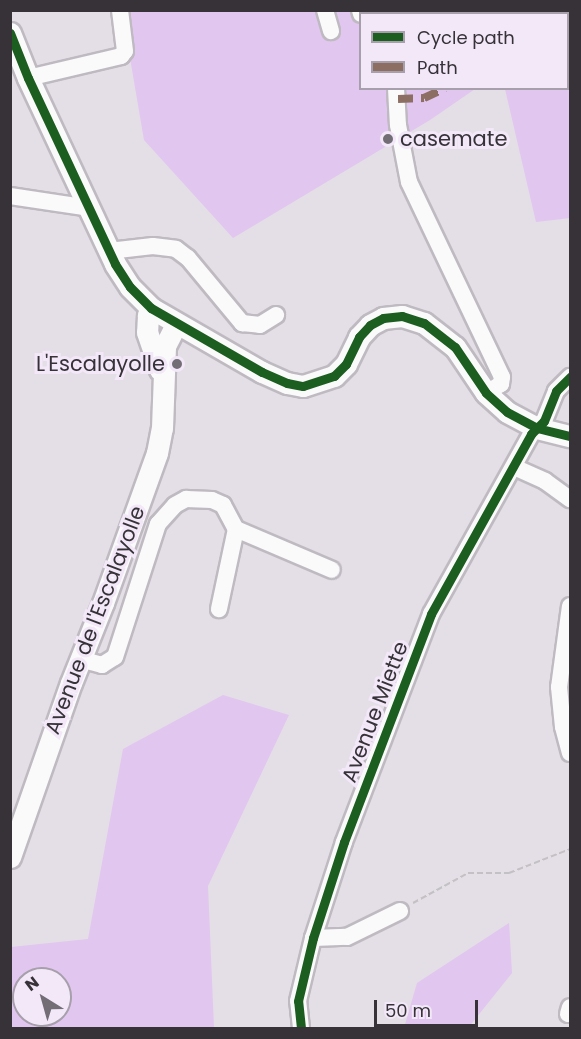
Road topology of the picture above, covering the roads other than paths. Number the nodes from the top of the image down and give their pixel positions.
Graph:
1 (120, 10) edge
2 (325, 10) edge
3 (331, 31) dead end
4 (10, 33) edge
5 (28, 78) junction
6 (396, 90) edge
7 (10, 196) edge
8 (89, 208) junction
9 (109, 251) junction
10 (151, 308) junction
11 (276, 315) dead end
12 (176, 324) junction
13 (570, 377) edge
14 (164, 379) junction
15 (486, 393) junction
16 (537, 428) junction
17 (570, 436) edge
18 (514, 467) junction
19 (570, 499) edge
20 (236, 529) junction
21 (332, 570) dead end
22 (570, 606) edge
23 (219, 609) dead end
24 (80, 659) junction
25 (570, 753) edge
26 (12, 845) edge
27 (400, 911) road end
28 (313, 938) junction
29 (301, 1029) edge

1 - 5 street
2 - 3 street
4 - 5 street
5 - 8 street
6 - 15 street
7 - 8 street
8 - 9 street
9 - 10 street
9 - 11 street
10 - 12 street
10 - 14 street, Avenue de l'Escalayolle
12 - 14 street, Avenue de l'Escalayolle
12 - 15 street
13 - 16 street, Avenue Miette
14 - 24 street, Avenue de l'Escalayolle
15 - 16 street
16 - 17 street
16 - 18 street, Avenue Miette
18 - 19 street
18 - 28 street, Avenue Miette
20 - 21 street
20 - 23 street
20 - 24 street
22 - 25 street
24 - 26 street, Avenue de l'Escalayolle
27 - 28 street
28 - 29 street, Avenue Miette

